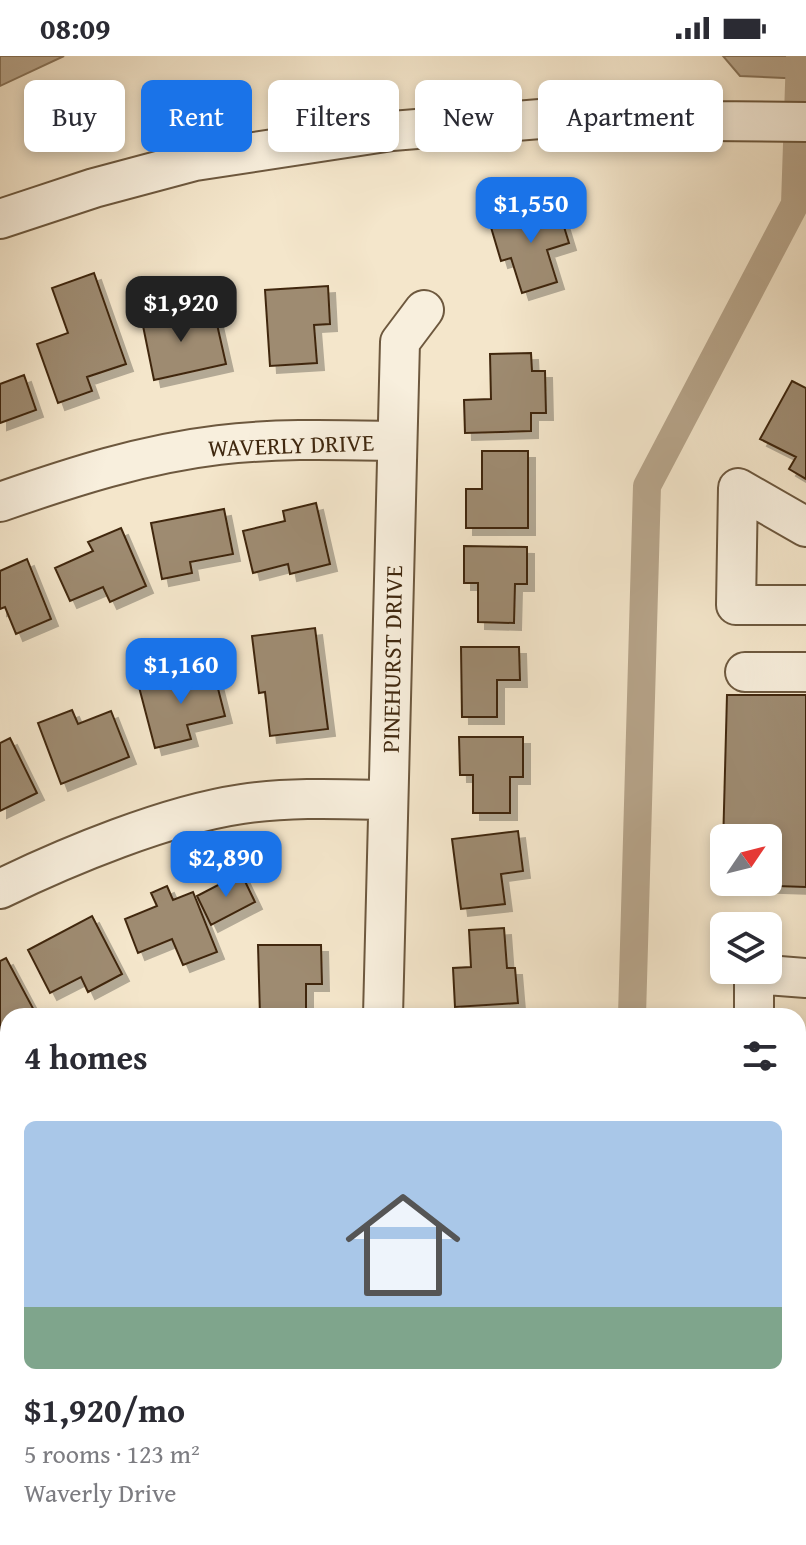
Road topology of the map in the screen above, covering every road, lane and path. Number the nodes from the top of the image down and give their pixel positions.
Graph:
1 (806, 122) edge
2 (0, 219) edge
3 (424, 310) dead end
4 (397, 441) junction
5 (0, 502) edge
6 (806, 527) edge
7 (806, 605) edge
8 (745, 672) dead end
9 (806, 672) edge
10 (388, 800) junction
11 (0, 889) edge
12 (806, 978) edge
13 (383, 1008) edge
14 (754, 1008) edge

1 - 2 street
3 - 4 street, PINEHURST DRIVE
4 - 5 street, WAVERLY DRIVE
4 - 10 street, PINEHURST DRIVE
6 - 7 street
8 - 9 street
10 - 11 street
10 - 13 street, PINEHURST DRIVE
12 - 14 street

